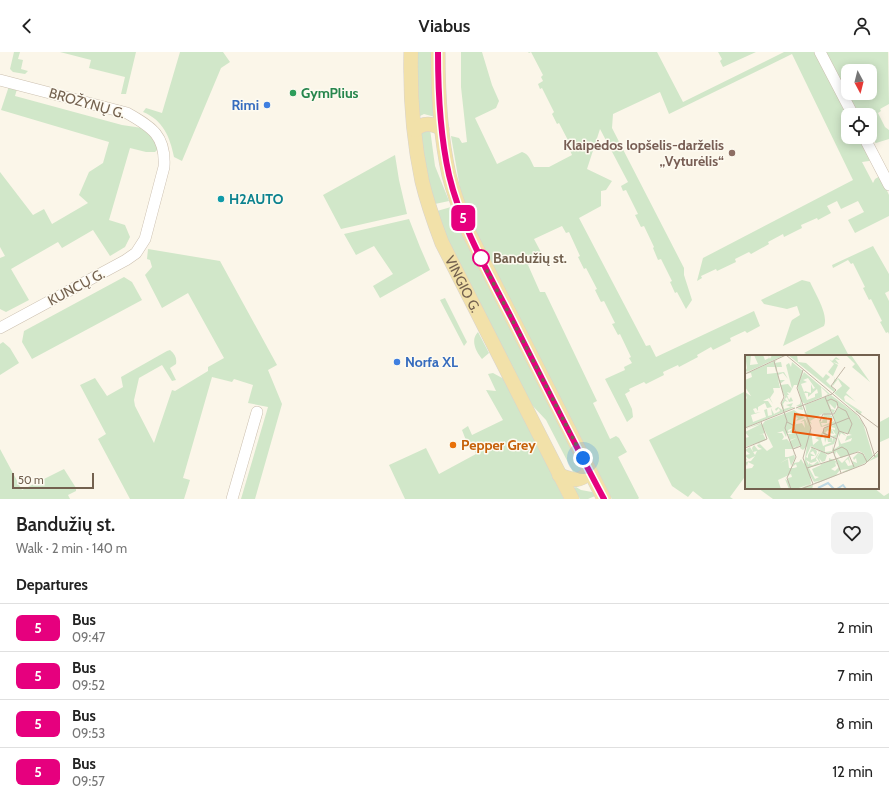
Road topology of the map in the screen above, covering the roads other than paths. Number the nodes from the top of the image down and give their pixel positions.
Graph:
1 (411, 52) edge
2 (438, 52) edge
3 (820, 52) edge
4 (0, 80) edge
5 (848, 108) edge
6 (442, 129) junction
7 (414, 130) junction
8 (868, 144) edge
9 (889, 185) edge
10 (145, 239) joint
11 (0, 328) edge
12 (258, 412) dead end
13 (590, 472) junction
14 (560, 475) junction
15 (232, 499) edge
16 (572, 499) edge
17 (604, 499) edge

1 - 7 main road, VINGIO G.
2 - 6 main road, VINGIO G.
3 - 5 street
4 - 10 street, BROŽYNŲ G.
6 - 7 main road
6 - 13 main road, VINGIO G.
7 - 14 main road, VINGIO G.
8 - 9 street
10 - 11 street, KUNCŲ G.
12 - 15 street
13 - 14 main road
13 - 17 main road, VINGIO G.
14 - 16 main road, VINGIO G.

